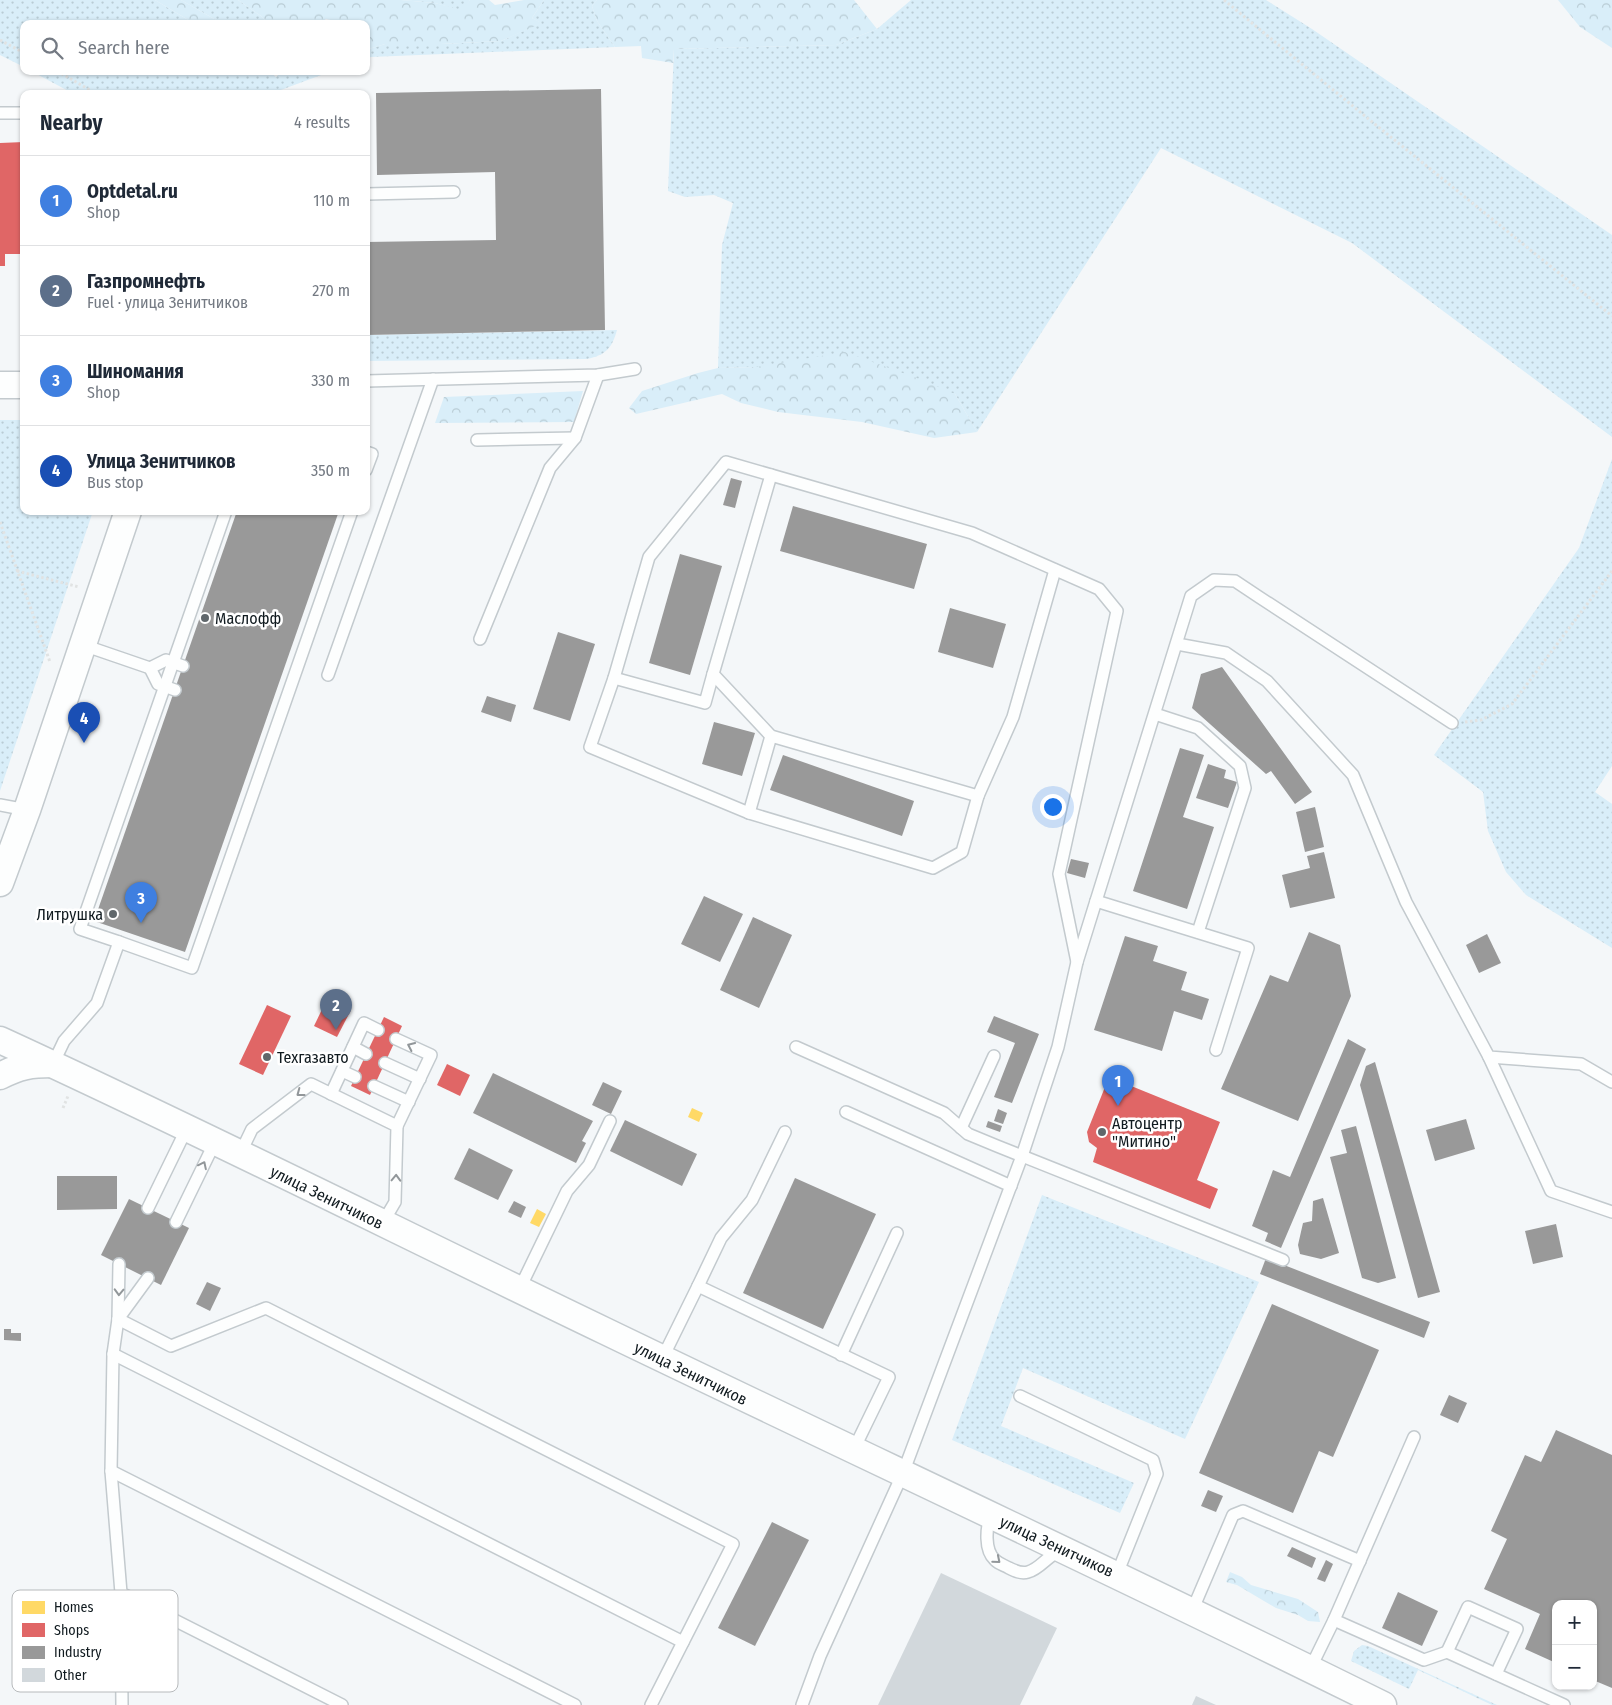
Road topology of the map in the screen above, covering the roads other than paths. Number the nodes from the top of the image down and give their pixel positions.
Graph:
1 (0, 113) edge
2 (20, 113) edge
3 (454, 192) dead end
4 (370, 194) edge
5 (635, 369) dead end
6 (598, 375) junction
7 (433, 379) junction
8 (370, 381) edge
9 (20, 385) edge
10 (0, 386) edge
11 (575, 438) junction
12 (477, 440) dead end
13 (771, 474) junction
14 (127, 515) edge
15 (225, 515) edge
16 (351, 515) edge
17 (1055, 570) junction
18 (480, 639) dead end
19 (1177, 644) junction
20 (83, 645) junction
21 (178, 664) junction
22 (150, 668) junction
23 (713, 674) junction
24 (328, 675) dead end
25 (614, 678) junction
26 (170, 688) junction
27 (1155, 714) junction
28 (1452, 723) road end
29 (771, 736) junction
30 (978, 796) junction
31 (0, 805) edge
32 (27, 810) junction
33 (749, 813) junction
34 (0, 884) edge
35 (1096, 901) junction
36 (1198, 932) junction
37 (119, 942) junction
38 (1078, 962) junction
39 (378, 1030) dead end
40 (396, 1038) dead end
41 (0, 1040) edge
42 (353, 1048) junction
43 (796, 1048) dead end
44 (1216, 1050) dead end
45 (366, 1054) dead end
46 (994, 1056) dead end
47 (1489, 1057) junction
48 (385, 1063) dead end
49 (53, 1064) junction
50 (342, 1071) junction
51 (0, 1076) edge
52 (355, 1077) dead end
53 (420, 1079) junction
54 (1612, 1082) edge
55 (374, 1086) dead end
56 (331, 1094) junction
57 (409, 1102) junction
58 (846, 1112) dead end
59 (610, 1121) dead end
60 (397, 1126) junction
61 (187, 1128) junction
62 (962, 1128) junction
63 (784, 1132) dead end
64 (215, 1142) junction
65 (240, 1154) junction
66 (1022, 1156) junction
67 (1011, 1186) junction
68 (148, 1208) dead end
69 (1612, 1212) edge
70 (176, 1222) dead end
71 (382, 1224) junction
72 (897, 1233) dead end
73 (1283, 1260) dead end
74 (120, 1264) dead end
75 (148, 1278) dead end
76 (698, 1286) junction
77 (519, 1290) junction
78 (118, 1319) junction
79 (113, 1354) junction
80 (841, 1354) junction
81 (662, 1359) junction
82 (1020, 1396) dead end
83 (1414, 1438) dead end
84 (853, 1451) junction
85 (112, 1471) junction
86 (902, 1473) junction
87 (992, 1515) junction
88 (1066, 1550) junction
89 (1360, 1561) junction
90 (1117, 1574) junction
91 (121, 1590) edge
92 (1192, 1611) junction
93 (1334, 1620) junction
94 (178, 1622) edge
95 (683, 1642) junction
96 (1447, 1652) junction
97 (1310, 1669) junction
98 (1496, 1674) junction
99 (122, 1692) edge
100 (122, 1705) edge
101 (342, 1705) edge
102 (574, 1705) edge
103 (651, 1705) edge
104 (802, 1705) edge
105 (1383, 1705) edge
106 (1564, 1705) edge

1 - 2 lane
3 - 4 lane
5 - 6 lane
6 - 7 lane
6 - 11 lane
7 - 8 lane
7 - 24 lane
9 - 10 street
11 - 12 lane
11 - 18 lane
13 - 17 lane
13 - 23 lane
13 - 25 lane
14 - 20 street
15 - 21 lane
16 - 37 lane
17 - 30 lane
17 - 38 lane
19 - 27 lane
19 - 28 lane
19 - 47 lane
20 - 22 lane
20 - 32 street
21 - 22 lane
21 - 26 lane
22 - 26 lane
23 - 25 lane
23 - 29 lane
25 - 33 lane
26 - 37 lane
27 - 35 lane
27 - 36 lane
29 - 30 lane
29 - 33 lane
30 - 33 lane
31 - 32 lane
32 - 34 street
35 - 36 lane
35 - 38 lane
36 - 44 lane
37 - 49 lane
38 - 66 lane
39 - 42 lane
53 -> 40 lane
41 - 49 street, улица Зенитчиков
42 - 45 lane
42 - 50 lane
43 - 62 lane
46 - 62 lane
47 - 54 lane
47 - 69 lane
48 - 53 lane
49 - 51 street
49 - 61 street, улица Зенитчиков
50 - 52 lane
50 - 56 lane
53 - 57 lane
55 - 57 lane
56 - 60 lane
56 -> 65 lane
57 - 60 lane
58 - 67 lane
59 - 77 lane
71 -> 60 lane
61 - 64 street, улица Зенитчиков
61 - 68 lane
62 - 66 lane
63 - 76 lane
64 - 65 street, улица Зенитчиков
70 -> 64 lane
65 - 71 street, улица Зенитчиков
66 - 67 lane
66 - 73 lane
67 - 86 lane
71 - 77 street, улица Зенитчиков
72 - 80 lane
74 -> 78 lane
75 - 78 lane
76 - 80 lane
76 - 81 lane
77 - 81 street, улица Зенитчиков
78 - 79 lane
78 - 95 lane
79 - 85 lane
79 - 95 lane
80 - 84 lane
81 - 84 street, улица Зенитчиков
82 - 90 lane
83 - 89 lane
84 - 86 street, улица Зенитчиков
85 - 91 lane
85 - 102 lane
86 - 87 street, улица Зенитчиков
86 - 104 lane
87 - 88 street, улица Зенитчиков
87 -> 88 lane
88 - 90 street, улица Зенитчиков
89 - 92 lane
89 - 93 lane
90 - 92 street, улица Зенитчиков
92 - 97 street, улица Зенитчиков
93 - 96 lane
93 - 97 lane
94 - 101 lane
95 - 103 lane
96 - 98 lane
96 - 98 lane
97 - 105 street, улица Зенитчиков
98 - 106 lane
99 - 100 lane

